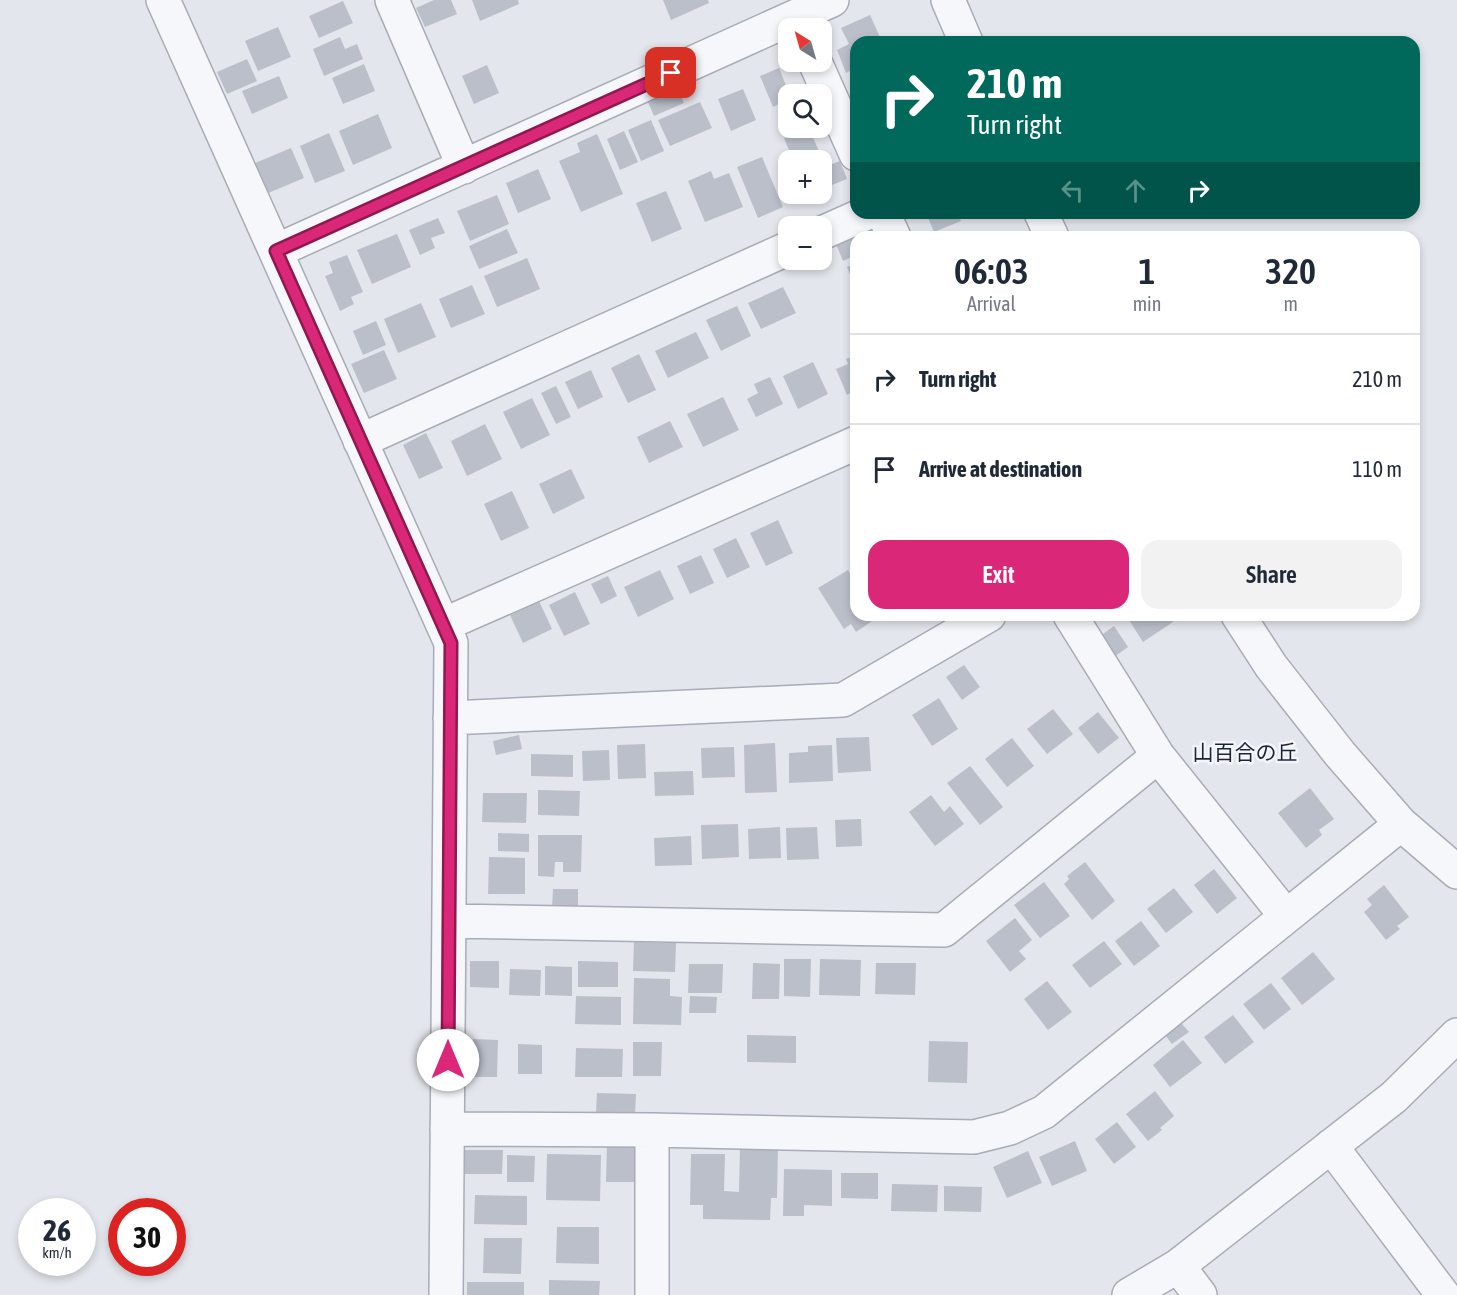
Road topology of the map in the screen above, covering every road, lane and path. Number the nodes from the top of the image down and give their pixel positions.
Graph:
1 (163, 0) edge
2 (392, 0) edge
3 (832, 0) edge
4 (948, 0) edge
5 (794, 15) edge
6 (963, 36) edge
7 (819, 72) edge
8 (850, 141) edge
9 (464, 167) junction
10 (854, 219) edge
11 (832, 229) edge
12 (276, 251) junction
13 (778, 253) edge
14 (360, 441) junction
15 (850, 446) edge
16 (979, 621) edge
17 (1074, 621) edge
18 (1242, 621) edge
19 (443, 625) junction
20 (450, 718) junction
21 (1158, 756) junction
22 (1401, 824) junction
23 (1457, 872) edge
24 (1286, 916) junction
25 (449, 921) junction
26 (1457, 1035) edge
27 (447, 1129) junction
28 (652, 1130) junction
29 (1331, 1146) junction
30 (1178, 1266) junction
31 (446, 1295) edge
32 (652, 1295) edge
33 (1129, 1295) edge
34 (1200, 1295) edge
35 (1443, 1295) edge

1 - 12 street
2 - 9 street
3 - 5 street
4 - 6 street
5 - 9 street
7 - 8 street
9 - 12 street
10 - 11 street
12 - 14 street
13 - 14 street
14 - 19 street
15 - 19 street
16 - 20 street
17 - 21 street
18 - 22 street
19 - 20 street
20 - 25 street
21 - 24 street
21 - 25 street
22 - 23 street
22 - 24 street
24 - 28 street
25 - 27 street
26 - 29 street
27 - 28 street
27 - 31 street
28 - 32 street
29 - 30 street
29 - 35 street
30 - 33 street
30 - 34 street

